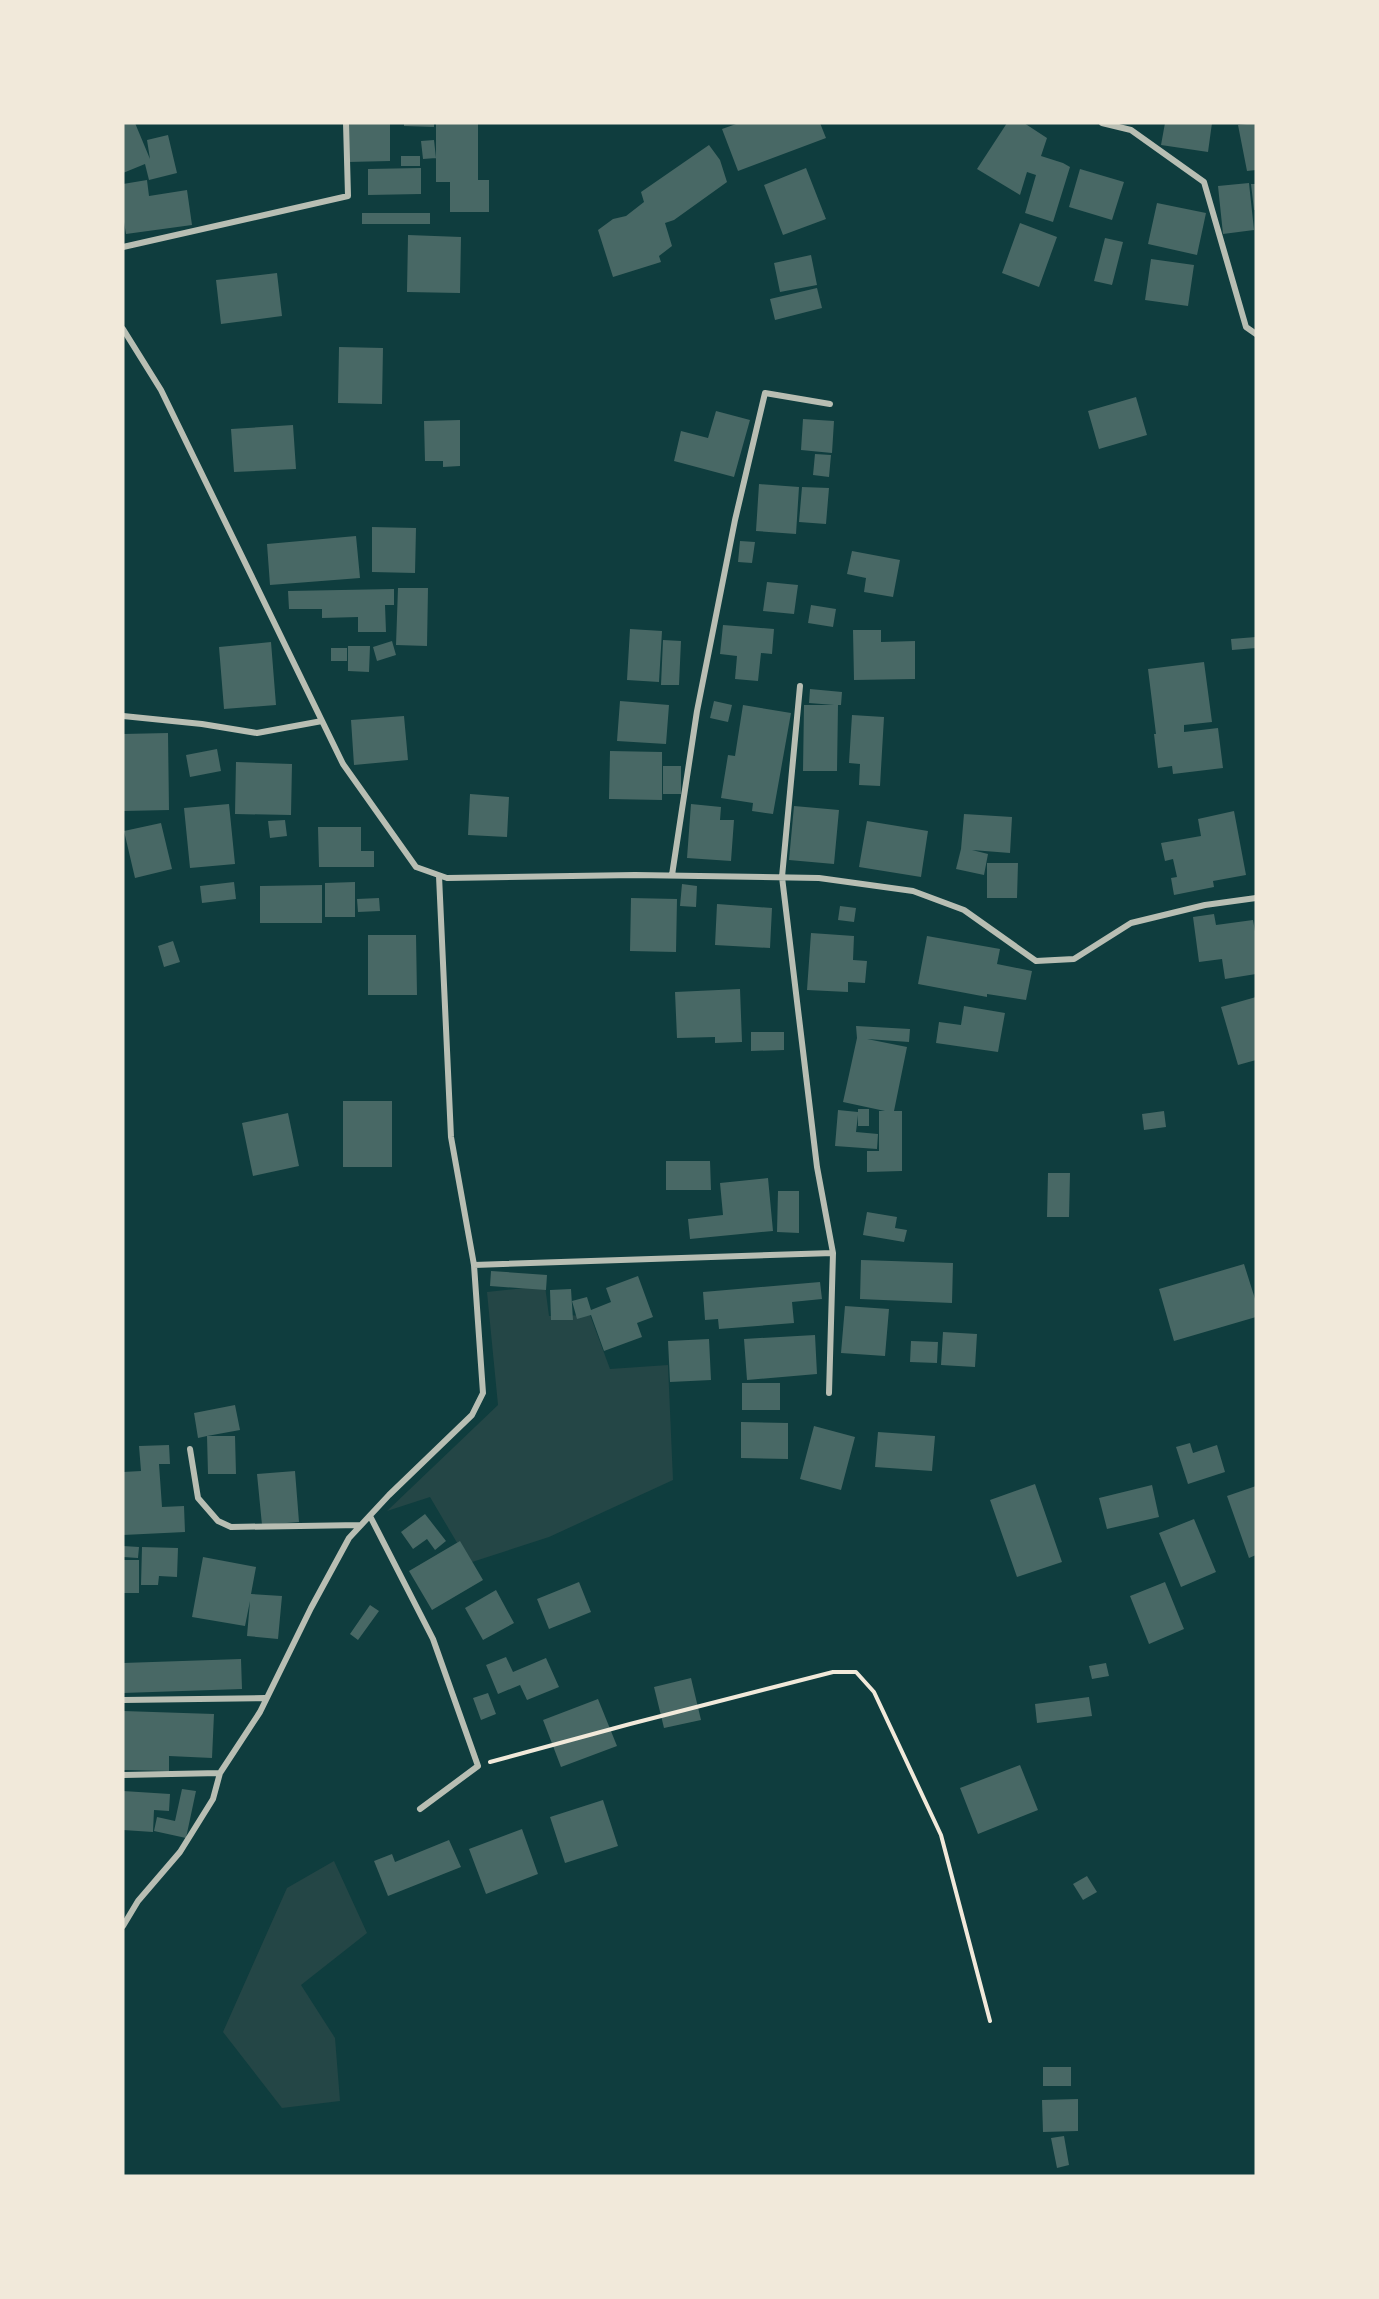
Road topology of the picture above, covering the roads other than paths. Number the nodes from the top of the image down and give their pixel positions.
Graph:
1 (346, 123) edge
2 (1102, 123) edge
3 (123, 247) edge
4 (123, 329) edge
5 (1256, 334) edge
6 (830, 404) dead end
7 (800, 686) dead end
8 (123, 716) edge
9 (322, 721) junction
10 (672, 875) junction
11 (439, 876) junction
12 (782, 877) junction
13 (1256, 898) edge
14 (833, 1253) junction
15 (474, 1265) junction
16 (829, 1393) dead end
17 (190, 1449) dead end
18 (370, 1516) junction
19 (361, 1526) junction
20 (265, 1698) junction
21 (123, 1700) edge
22 (220, 1773) junction
23 (123, 1775) edge
24 (420, 1809) dead end
25 (123, 1926) edge

1 - 3 street
2 - 5 street
4 - 9 street
6 - 10 street
7 - 12 street
8 - 9 street
9 - 11 street
10 - 11 street
10 - 12 street
11 - 15 street
12 - 13 street
12 - 14 street
14 - 15 street
14 - 16 street
15 - 18 street
17 - 19 street
18 - 19 street
18 - 24 street
19 - 20 street
20 - 21 street
20 - 22 street
22 - 23 street
22 - 25 street

